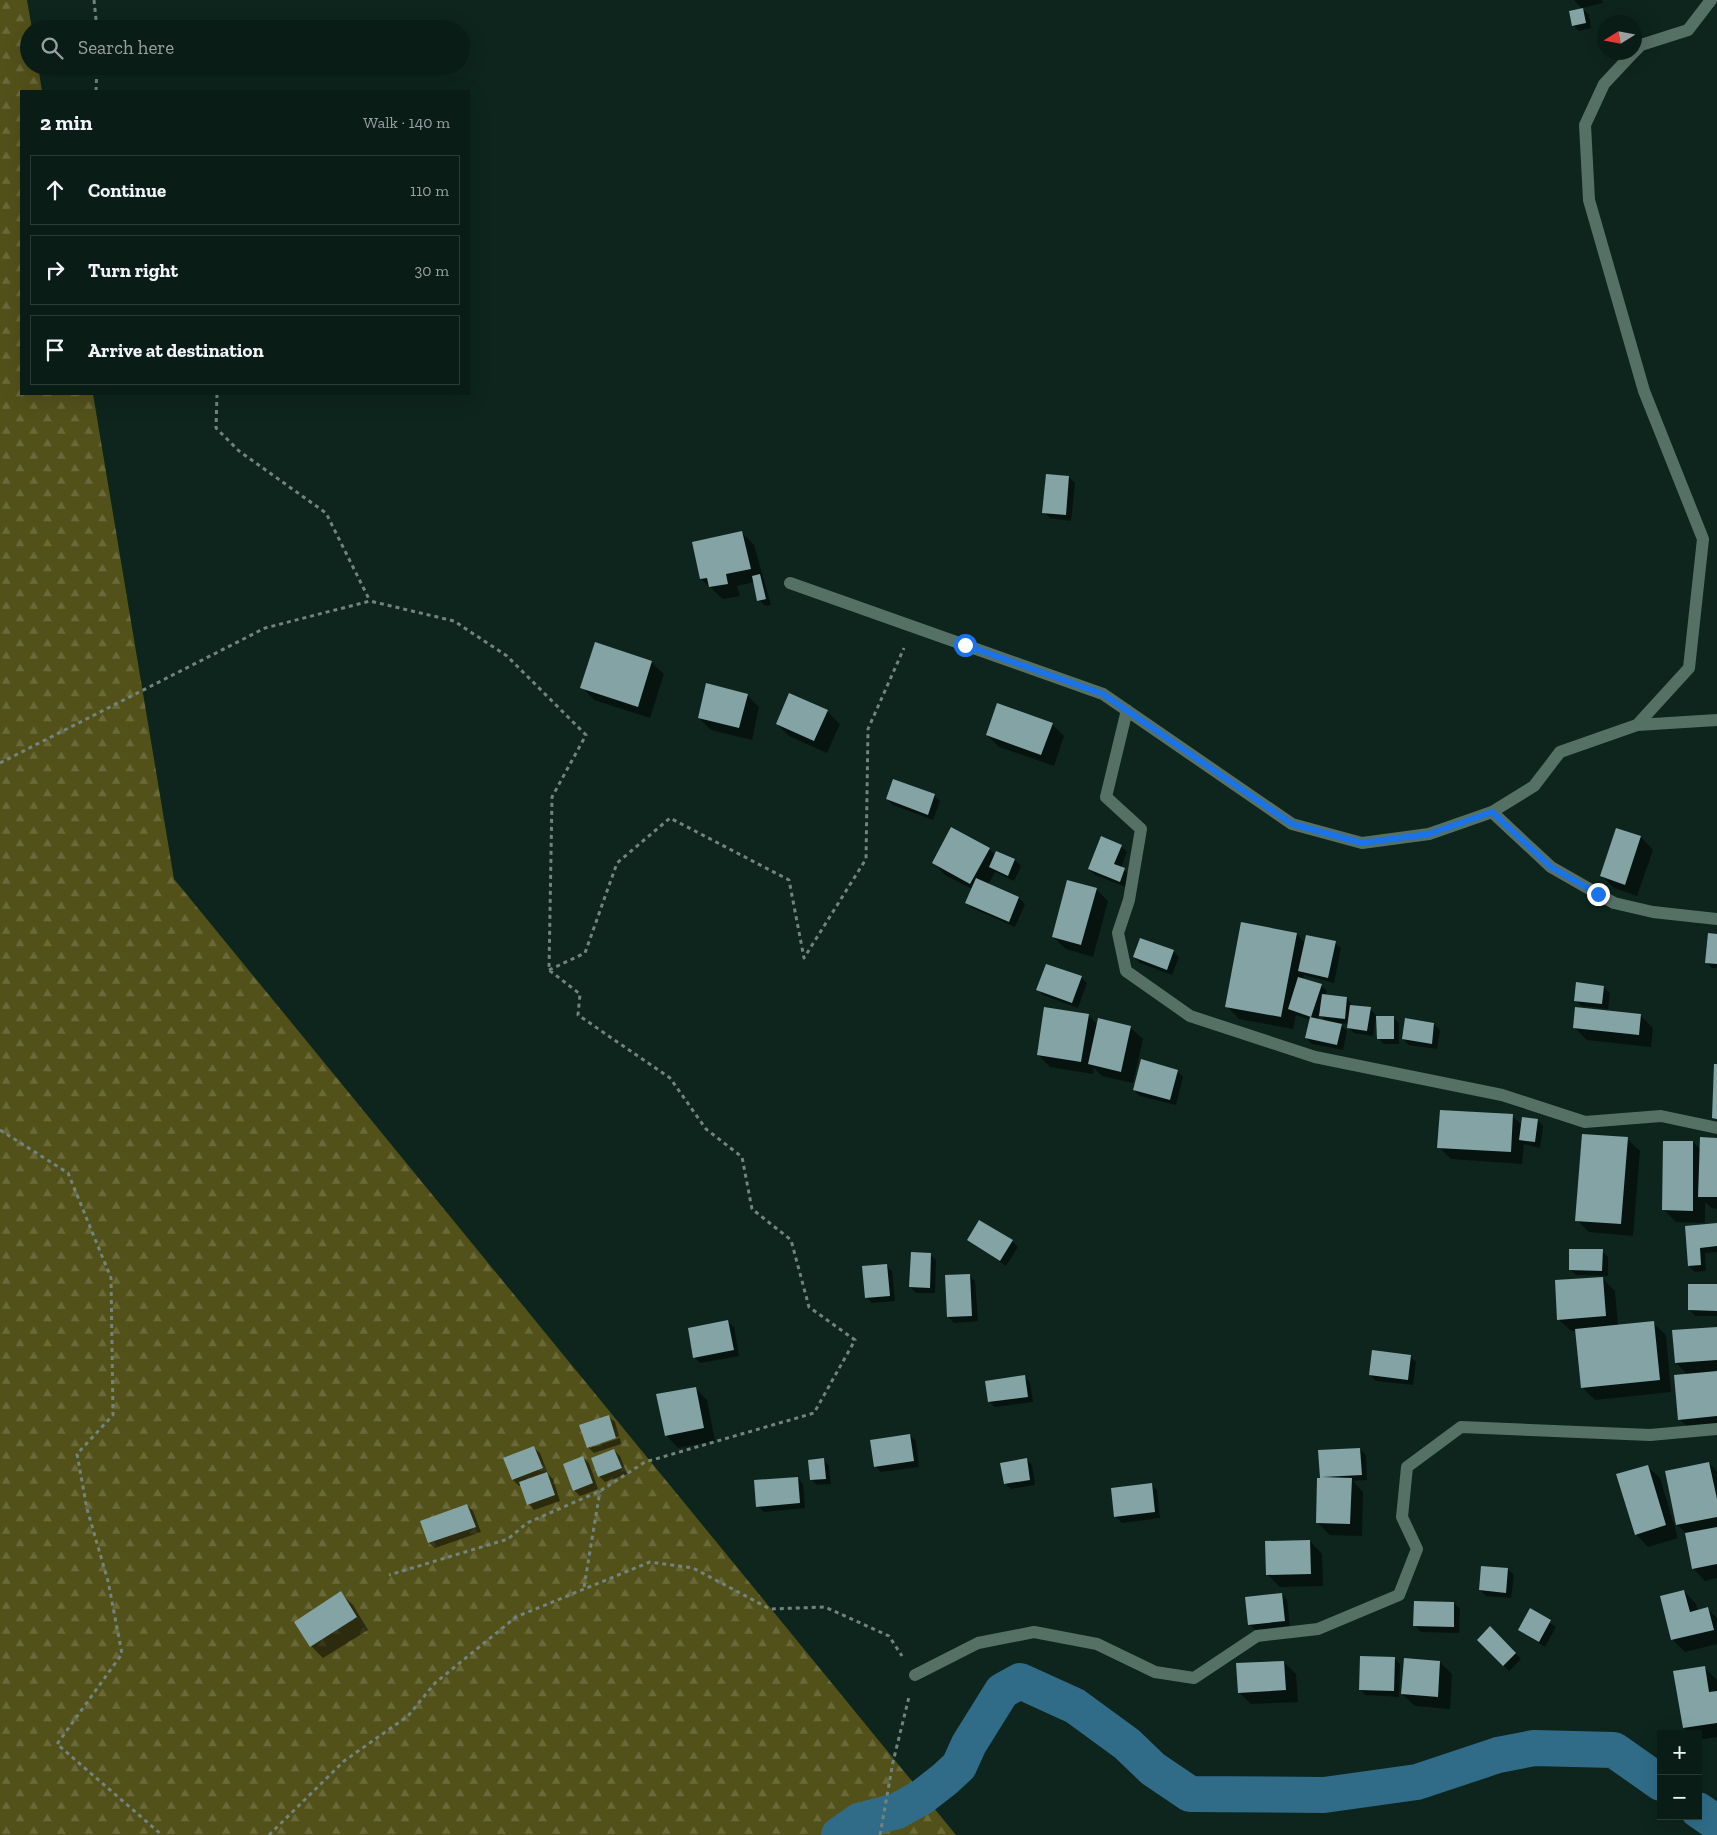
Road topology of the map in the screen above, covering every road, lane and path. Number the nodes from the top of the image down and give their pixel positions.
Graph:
1 (94, 0) edge
2 (1711, 0) edge
3 (96, 20) edge
4 (1642, 45) edge
5 (1626, 60) edge
6 (97, 75) edge
7 (96, 90) edge
8 (217, 395) edge
9 (790, 583) dead end
10 (370, 601) junction
11 (914, 627) junction
12 (1126, 710) junction
13 (1717, 720) edge
14 (1637, 725) junction
15 (0, 763) edge
16 (1492, 812) junction
17 (1717, 918) edge
18 (548, 970) junction
19 (1717, 1128) edge
20 (0, 1130) edge
21 (1717, 1428) edge
22 (600, 1492) junction
23 (390, 1575) dead end
24 (584, 1588) junction
25 (915, 1676) junction
26 (162, 1835) edge
27 (269, 1835) edge
28 (880, 1835) edge

1 - 3 path
2 - 4 street
5 - 14 street
6 - 7 path
8 - 10 path
9 - 11 street
10 - 15 path
10 - 18 path
11 - 12 street
11 - 18 path
12 - 16 street
12 - 19 street
13 - 14 street
14 - 16 street
16 - 17 street
18 - 22 path
20 - 26 path
21 - 25 street
22 - 23 path
22 - 24 path
24 - 25 path
24 - 27 path
25 - 28 path

